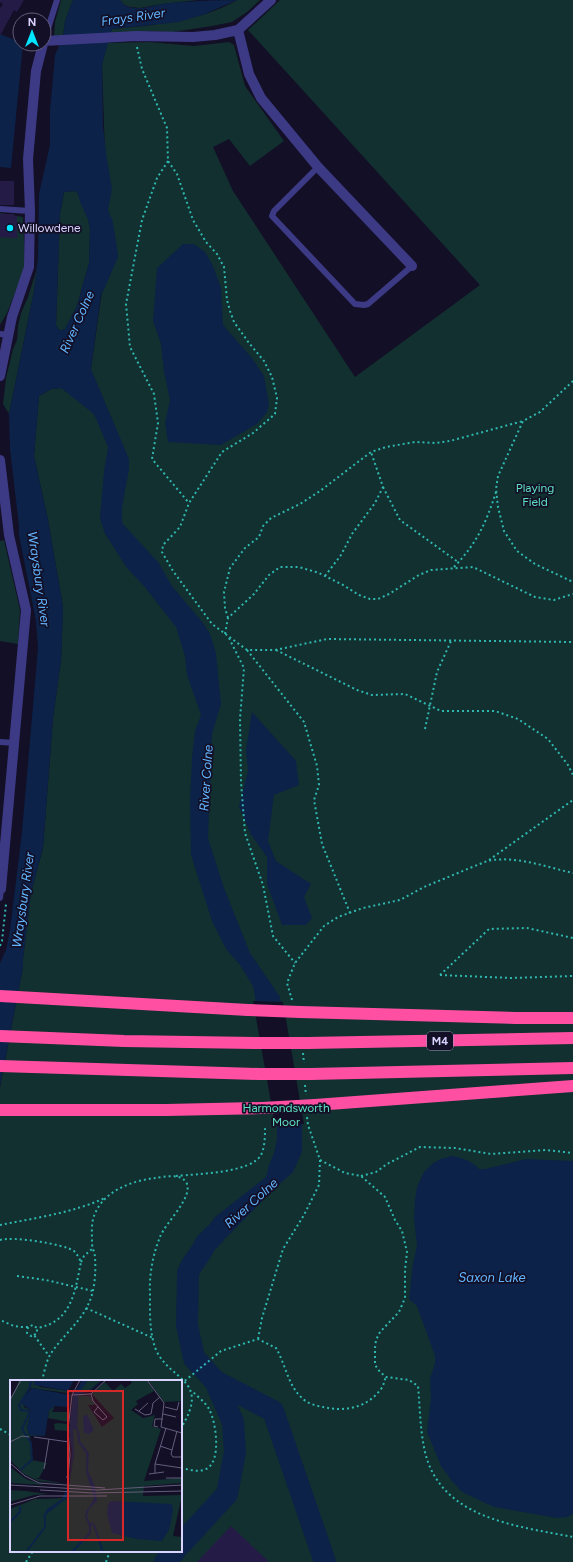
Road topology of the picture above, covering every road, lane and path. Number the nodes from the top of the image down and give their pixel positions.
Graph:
1 (57, 0) edge
2 (271, 0) edge
3 (52, 16) edge
4 (238, 30) junction
5 (136, 39) junction
6 (52, 41) edge
7 (41, 52) edge
8 (168, 161) junction
9 (318, 167) junction
10 (0, 209) edge
11 (30, 211) junction
12 (412, 266) joint
13 (4, 334) edge
14 (0, 376) edge
15 (573, 381) edge
16 (523, 421) junction
17 (371, 452) junction
18 (0, 460) edge
19 (383, 487) junction
20 (496, 489) junction
21 (189, 503) junction
22 (4, 534) edge
23 (458, 562) junction
24 (453, 568) junction
25 (325, 576) junction
26 (573, 582) edge
27 (573, 594) edge
28 (228, 618) junction
29 (225, 634) junction
30 (228, 637) junction
31 (451, 641) junction
32 (573, 642) edge
33 (247, 650) junction
34 (275, 650) junction
35 (429, 705) junction
36 (425, 729) dead end
37 (0, 742) edge
38 (15, 743) junction
39 (573, 775) edge
40 (573, 800) edge
41 (4, 822) edge
42 (487, 861) junction
43 (573, 873) edge
44 (1, 894) edge
45 (350, 913) junction
46 (573, 938) edge
47 (0, 946) edge
48 (295, 962) junction
49 (573, 976) edge
50 (287, 983) dead end
51 (0, 996) edge
52 (573, 1018) edge
53 (0, 1036) edge
54 (573, 1038) edge
55 (4, 1067) edge
56 (573, 1068) edge
57 (573, 1086) edge
58 (0, 1110) edge
59 (265, 1127) dead end
60 (573, 1153) edge
61 (361, 1176) junction
62 (175, 1177) junction
63 (106, 1197) junction
64 (0, 1225) edge
65 (0, 1240) edge
66 (93, 1248) junction
67 (81, 1262) junction
68 (17, 1276) dead end
69 (75, 1287) junction
70 (93, 1291) junction
71 (86, 1308) junction
72 (0, 1320) edge
73 (28, 1327) junction
74 (37, 1328) junction
75 (34, 1335) junction
76 (153, 1338) junction
77 (258, 1339) junction
78 (49, 1356) junction
79 (386, 1377) junction
80 (42, 1380) edge
81 (185, 1381) junction
82 (182, 1383) edge
83 (191, 1390) junction
84 (182, 1426) edge
85 (0, 1429) edge
86 (10, 1434) edge
87 (182, 1468) edge
88 (573, 1537) edge
89 (32, 1552) edge
90 (110, 1552) edge
91 (26, 1562) edge
92 (106, 1562) edge

1 - 3 lane
2 - 4 street
4 - 5 street
4 - 9 street
5 - 6 street
5 - 8 path
7 - 11 street
8 - 21 path
8 - 21 path
9 - 12 street
9 - 12 lane
10 - 11 lane
11 - 13 street
13 - 14 street
15 - 16 path
16 - 17 path
16 - 20 path
17 - 19 path
17 - 28 path
18 - 22 street
19 - 23 path
19 - 25 path
20 - 23 path
20 - 26 path
21 - 29 path
22 - 38 street
23 - 24 path
24 - 25 path
24 - 27 path
25 - 28 path
28 - 29 path
29 - 30 path
30 - 33 path
30 - 48 path
31 - 32 path
31 - 34 path
31 - 35 path
33 - 34 path
33 - 45 path
34 - 35 path
35 - 36 path
35 - 39 path
37 - 38 lane
38 - 41 street
40 - 42 path
41 - 44 street
42 - 43 path
42 - 45 path
44 - 47 path
45 - 48 path
46 - 49 path
48 - 50 path
51 - 52 highway, bridge
53 - 54 highway, M4, bridge
55 - 56 highway, bridge
57 - 58 highway, bridge
59 - 62 path
60 - 61 path
61 - 77 path
61 - 79 path
62 - 63 path
62 - 76 path
63 - 64 path
63 - 66 path
65 - 67 path
66 - 67 path
66 - 70 path
67 - 69 path
68 - 69 path
69 - 70 path
69 - 74 path
70 - 71 path
71 - 76 path
71 - 78 path
72 - 73 path
73 - 74 path
73 - 75 path
74 - 75 path
75 - 78 path
76 - 81 path
77 - 79 path
77 - 81 path
78 - 80 path
79 - 88 path
81 - 82 path
81 - 83 path
83 - 84 path
83 - 87 path
85 - 86 path
89 - 91 path
90 - 92 path

